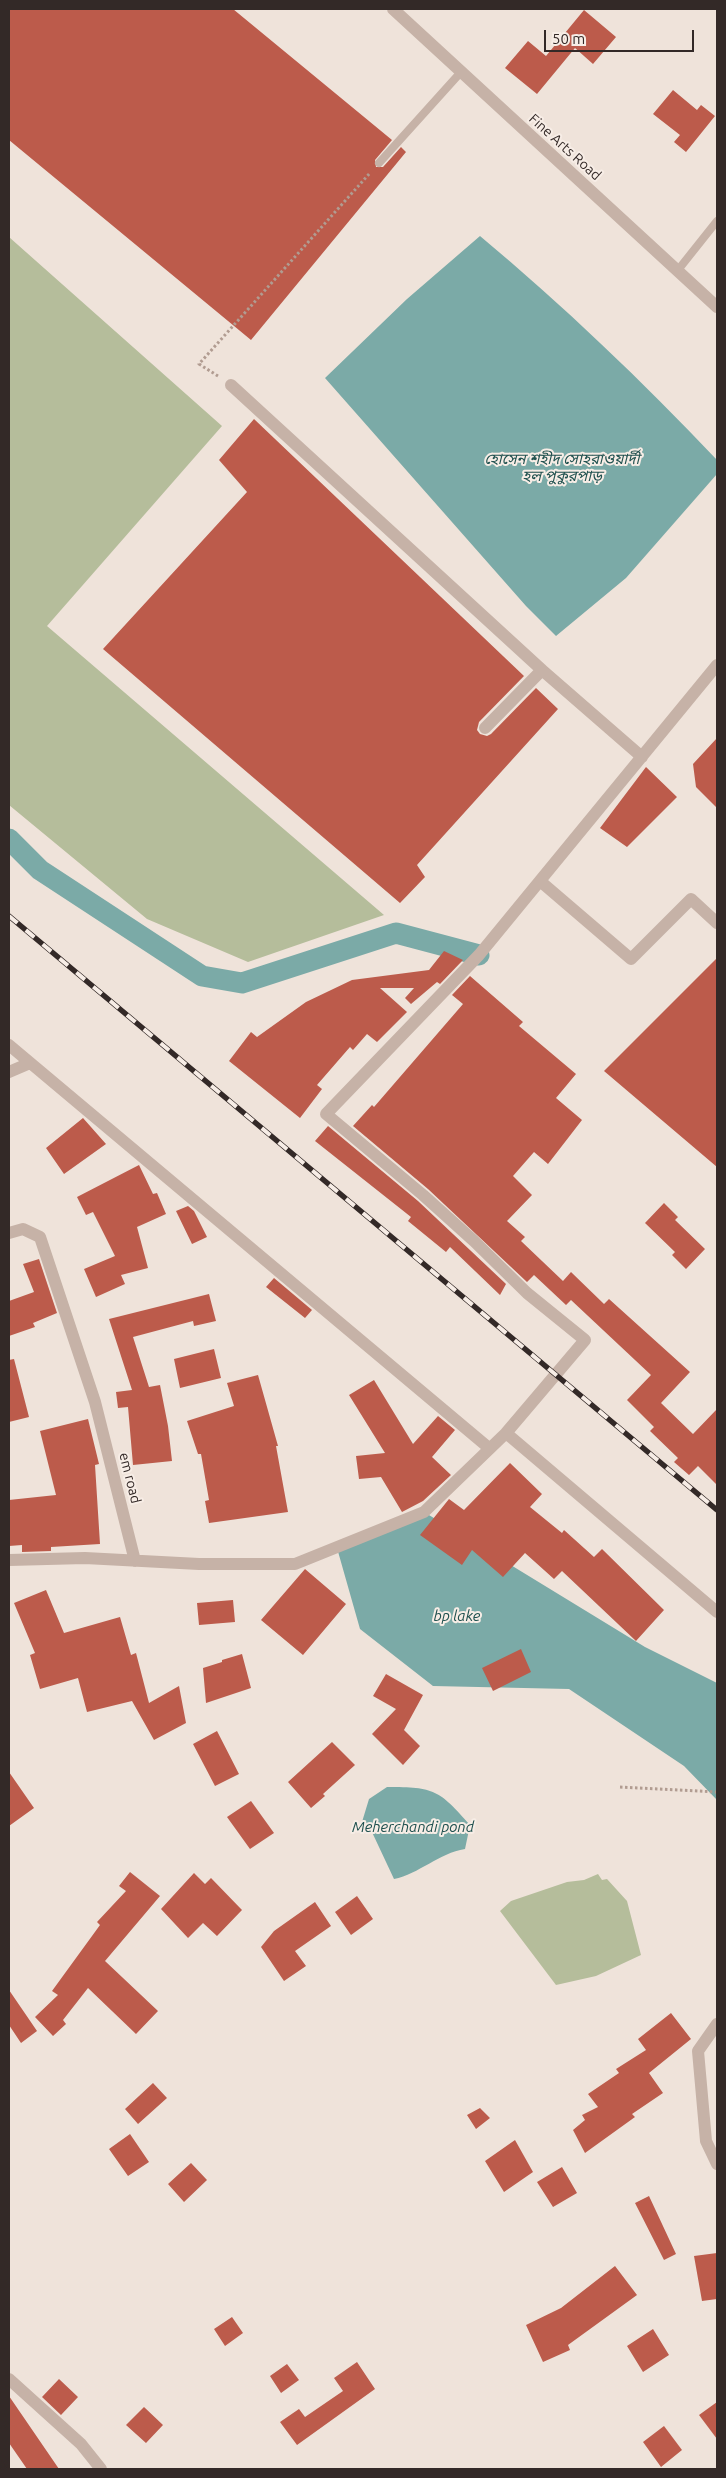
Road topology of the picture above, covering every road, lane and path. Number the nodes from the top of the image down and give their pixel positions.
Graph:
1 (394, 9) edge
2 (461, 72) junction
3 (379, 163) joint
4 (717, 221) edge
5 (678, 270) junction
6 (717, 307) edge
7 (231, 385) joint
8 (717, 666) edge
9 (542, 670) junction
10 (485, 728) dead end
11 (642, 757) junction
12 (540, 881) junction
13 (717, 923) edge
14 (9, 1044) edge
15 (30, 1063) junction
16 (9, 1072) edge
17 (9, 1233) edge
18 (506, 1432) junction
19 (489, 1448) junction
20 (9, 1560) edge
21 (135, 1561) junction
22 (717, 1612) edge
23 (620, 1787) dead end
24 (717, 1792) edge
25 (717, 2024) edge
26 (717, 2164) edge
27 (9, 2379) edge
28 (101, 2469) edge

1 - 2 street, Fine Arts Road
2 - 3 lane
2 - 5 street, Fine Arts Road
3 - 7 path
4 - 5 lane
5 - 6 street, Fine Arts Road
7 - 9 street
8 - 11 street
9 - 10 street
9 - 11 street
11 - 12 street
12 - 13 street
12 - 18 street
14 - 15 street
15 - 16 street
15 - 19 street
17 - 21 street, em road
18 - 19 street
18 - 22 street
19 - 21 street
20 - 21 street
23 - 24 path
25 - 26 street
27 - 28 street

